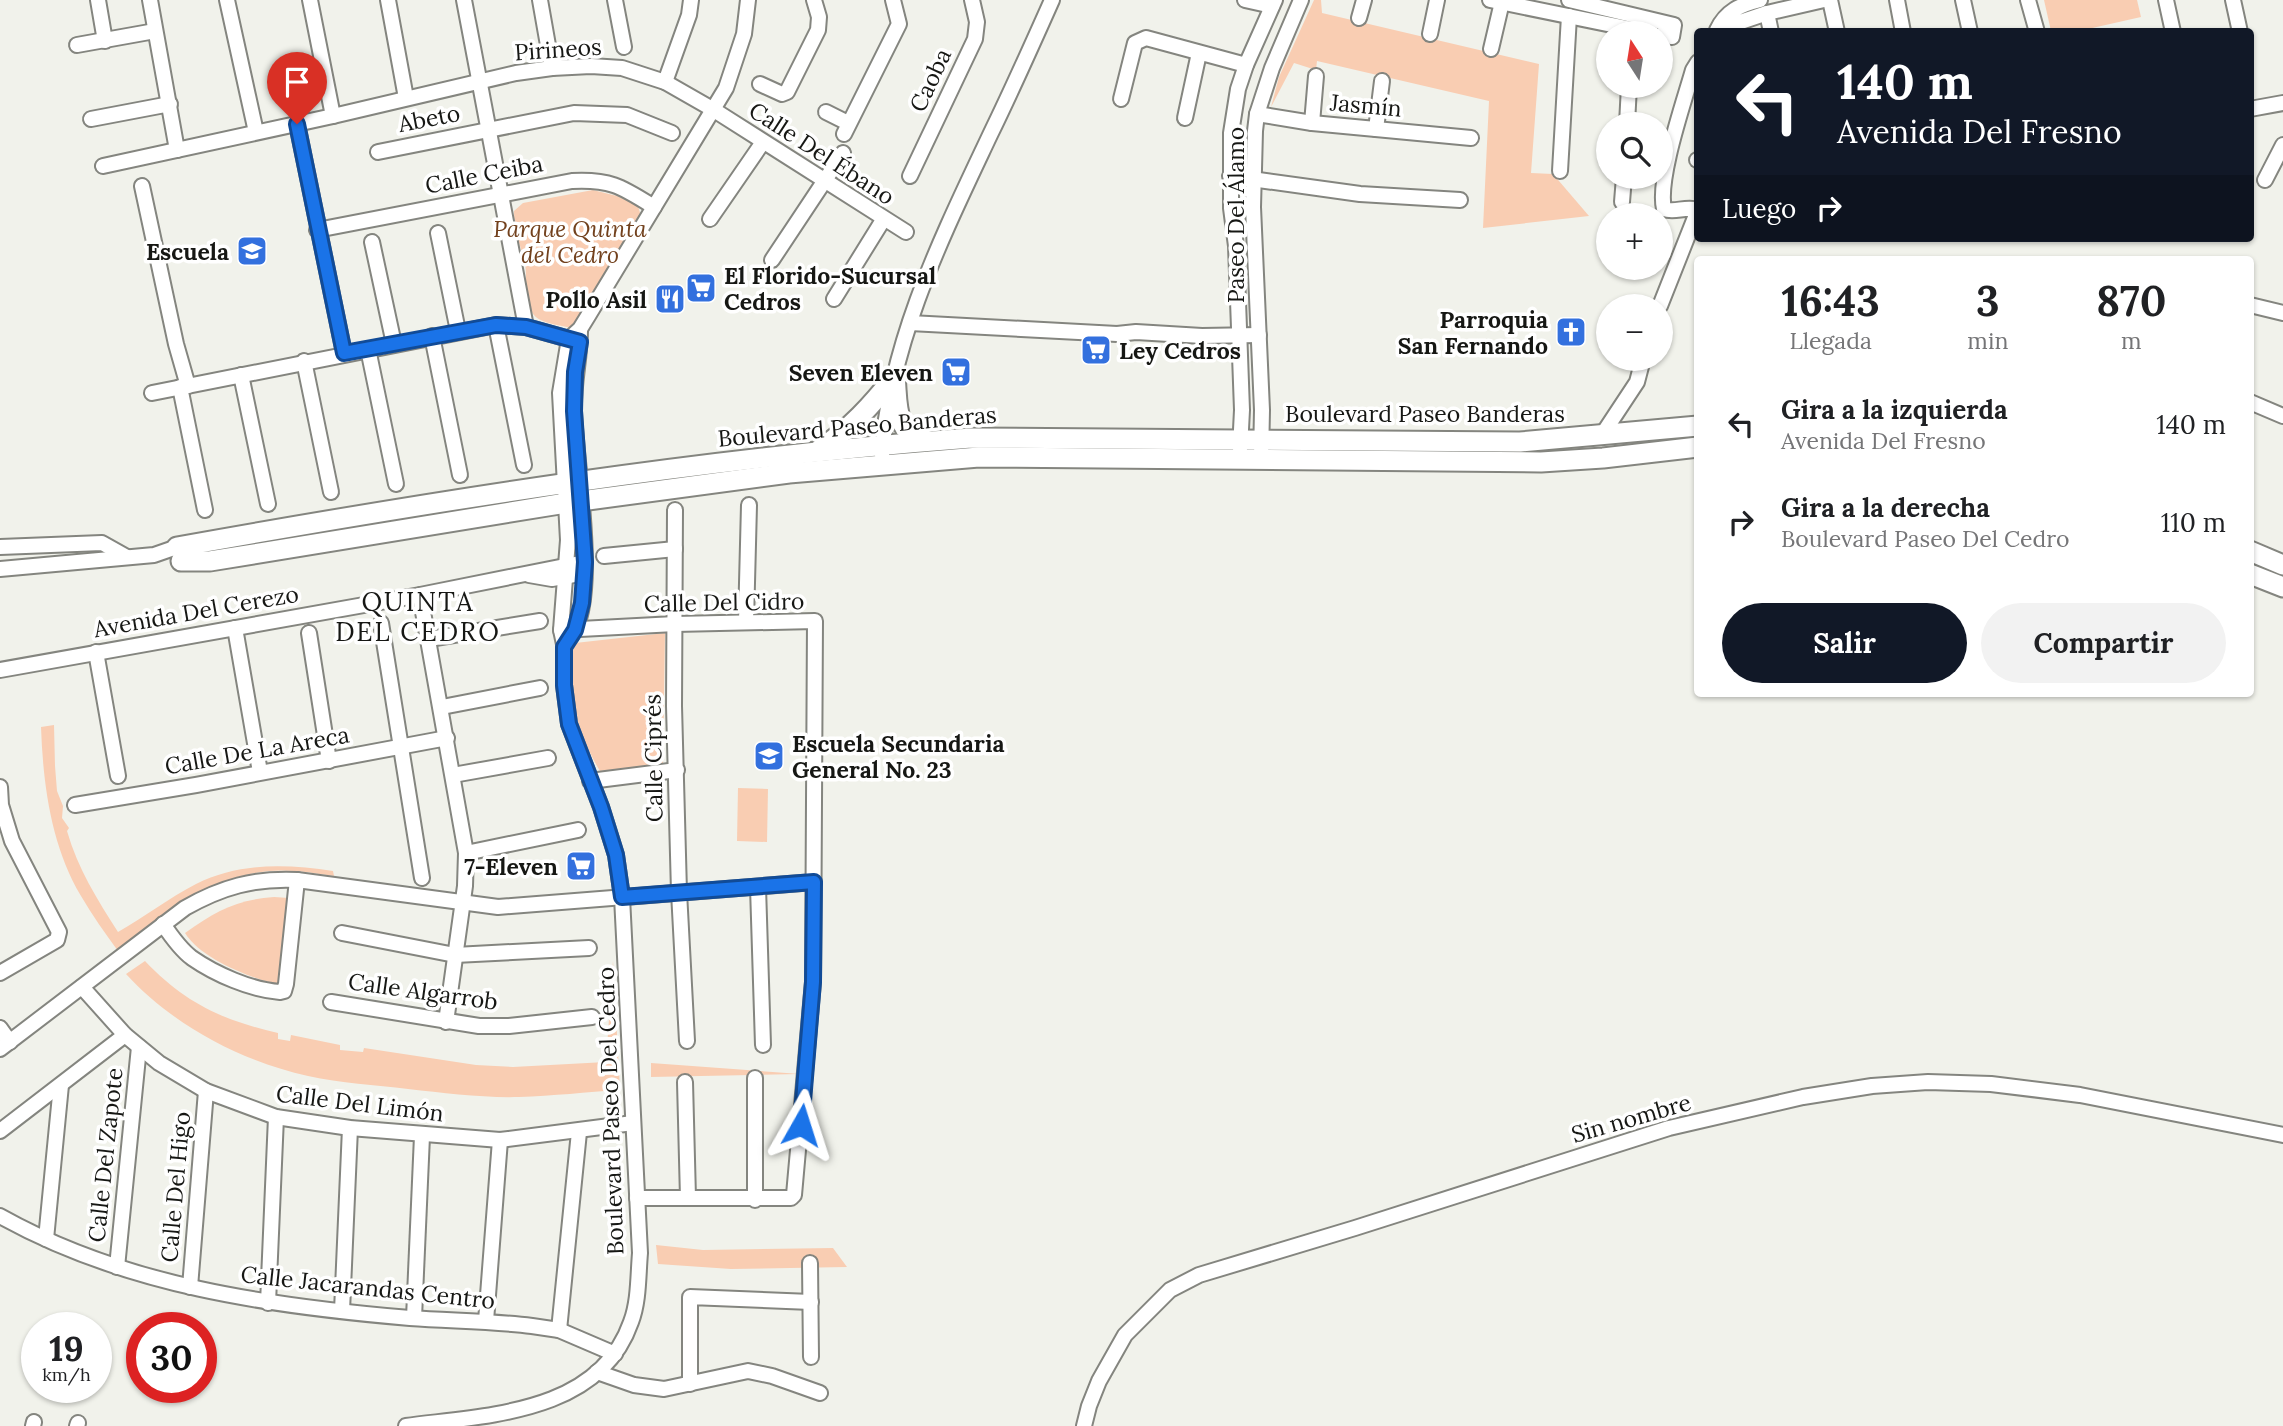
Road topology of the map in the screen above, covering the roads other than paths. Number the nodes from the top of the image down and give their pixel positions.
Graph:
1 (98, 0) edge
2 (150, 0) edge
3 (227, 0) edge
4 (310, 0) edge
5 (388, 0) edge
6 (464, 0) edge
7 (540, 0) edge
8 (615, 0) edge
9 (691, 0) edge
10 (748, 0) edge
11 (814, 0) edge
12 (893, 0) edge
13 (972, 0) edge
14 (1052, 0) edge
15 (1245, 0) edge
16 (1301, 0) edge
17 (1364, 0) edge
18 (1437, 0) edge
19 (1569, 0) edge
20 (1824, 0) edge
21 (1830, 0) edge
22 (1897, 0) edge
23 (1963, 0) edge
24 (2028, 0) edge
25 (2166, 0) edge
26 (2233, 0) edge
27 (1496, 1) edge
28 (1273, 3) edge
29 (1523, 3) edge
30 (1763, 7) edge
31 (1569, 16) junction
32 (1359, 18) dead end
33 (1602, 21) edge
34 (1622, 21) edge
35 (1718, 28) edge
36 (1770, 28) edge
37 (1836, 28) edge
38 (1902, 28) edge
39 (1969, 28) edge
40 (2036, 28) edge
41 (2172, 28) edge
42 (2239, 28) edge
43 (155, 31) junction
44 (1430, 34) dead end
45 (105, 41) junction
46 (77, 45) dead end
47 (624, 47) dead end
48 (1490, 49) dead end
49 (1199, 53) junction
50 (1246, 65) junction
51 (552, 68) junction
52 (1694, 68) edge
53 (1316, 76) dead end
54 (480, 81) junction
55 (1382, 81) dead end
56 (665, 82) junction
57 (760, 85) dead end
58 (406, 97) junction
59 (1121, 99) dead end
60 (2283, 103) edge
61 (170, 104) junction
62 (2254, 108) edge
63 (714, 110) junction
64 (826, 111) dead end
65 (1257, 114) junction
66 (333, 116) junction
67 (1185, 118) dead end
68 (91, 119) dead end
69 (1312, 123) junction
70 (297, 124) junction
71 (1376, 129) junction
72 (489, 130) junction
73 (256, 132) junction
74 (672, 133) dead end
75 (1471, 138) dead end
76 (763, 142) junction
77 (2283, 145) edge
78 (177, 150) junction
79 (378, 152) dead end
80 (843, 153) dead end
81 (103, 166) dead end
82 (1560, 171) dead end
83 (910, 176) dead end
84 (1230, 176) junction
85 (1252, 178) junction
86 (2265, 180) dead end
87 (824, 181) junction
88 (142, 186) dead end
89 (1623, 189) edge
90 (501, 194) junction
91 (1460, 200) dead end
92 (1622, 202) dead end
93 (654, 207) junction
94 (1252, 207) junction
95 (1231, 208) junction
96 (1694, 209) edge
97 (710, 219) dead end
98 (883, 220) junction
99 (1694, 220) edge
100 (317, 230) junction
101 (906, 232) dead end
102 (438, 233) dead end
103 (372, 242) dead end
104 (772, 260) dead end
105 (1665, 294) edge
106 (834, 299) dead end
107 (2254, 306) edge
108 (2283, 313) edge
109 (910, 323) junction
110 (496, 325) junction
111 (526, 327) junction
112 (458, 331) junction
113 (1259, 335) junction
114 (432, 336) junction
115 (1239, 336) junction
116 (576, 337) junction
117 (394, 344) junction
118 (368, 349) junction
119 (344, 353) junction
120 (304, 361) junction
121 (1640, 371) edge
122 (241, 374) junction
123 (895, 376) junction
124 (184, 387) junction
125 (152, 393) dead end
126 (2254, 404) edge
127 (2283, 416) edge
128 (1694, 426) edge
129 (1602, 435) junction
130 (1241, 438) junction
131 (930, 441) junction
132 (883, 444) junction
133 (1694, 447) edge
134 (1262, 448) junction
135 (815, 452) junction
136 (1239, 458) junction
137 (881, 464) junction
138 (524, 465) dead end
139 (460, 475) dead end
140 (572, 481) junction
141 (396, 484) dead end
142 (331, 492) dead end
143 (574, 502) junction
144 (268, 503) dead end
145 (749, 505) dead end
146 (205, 510) dead end
147 (675, 510) dead end
148 (0, 547) edge
149 (675, 549) junction
150 (2254, 553) edge
151 (179, 554) junction
152 (604, 556) dead end
153 (127, 557) junction
154 (2283, 565) edge
155 (585, 568) junction
156 (0, 569) edge
157 (567, 571) junction
158 (2254, 576) edge
159 (2283, 587) edge
160 (421, 594) junction
161 (540, 621) dead end
162 (746, 622) junction
163 (381, 623) dead end
164 (674, 624) junction
165 (234, 628) junction
166 (309, 633) dead end
167 (567, 635) junction
168 (429, 639) junction
169 (96, 652) junction
170 (0, 670) edge
171 (540, 688) dead end
172 (442, 707) junction
173 (447, 738) junction
174 (400, 748) junction
175 (548, 758) dead end
176 (329, 761) junction
177 (677, 771) junction
178 (260, 772) junction
179 (453, 775) junction
180 (118, 776) dead end
181 (590, 781) junction
182 (0, 787) edge
183 (75, 805) dead end
184 (578, 830) dead end
185 (466, 852) junction
186 (422, 878) dead end
187 (297, 880) junction
188 (814, 882) junction
189 (758, 887) junction
190 (679, 892) junction
191 (622, 897) junction
192 (463, 903) junction
193 (163, 924) junction
194 (342, 933) dead end
195 (589, 948) dead end
196 (455, 955) junction
197 (0, 973) edge
198 (82, 987) junction
199 (331, 1002) dead end
200 (592, 1017) dead end
201 (446, 1022) junction
202 (0, 1028) edge
203 (125, 1035) junction
204 (687, 1041) dead end
205 (763, 1045) dead end
206 (5, 1046) edge
207 (139, 1047) junction
208 (755, 1078) dead end
209 (685, 1082) dead end
210 (61, 1085) junction
211 (206, 1091) junction
212 (276, 1117) junction
213 (633, 1123) junction
214 (350, 1128) junction
215 (0, 1131) edge
216 (579, 1132) junction
217 (2283, 1135) edge
218 (422, 1136) junction
219 (500, 1140) junction
220 (637, 1198) junction
221 (688, 1198) junction
222 (755, 1200) junction
223 (0, 1216) edge
224 (46, 1239) junction
225 (810, 1263) dead end
226 (117, 1267) junction
227 (190, 1287) junction
228 (811, 1301) junction
229 (268, 1303) junction
230 (342, 1311) junction
231 (414, 1318) junction
232 (486, 1321) junction
233 (559, 1330) junction
234 (615, 1354) junction
235 (811, 1357) dead end
236 (597, 1372) junction
237 (690, 1384) junction
238 (820, 1393) dead end
239 (406, 1426) edge
240 (1084, 1426) edge

1 - 45 street
2 - 43 street
3 - 73 street
4 - 66 street
5 - 58 street
6 - 54 street
7 - 51 street
8 - 47 street
9 - 56 street
10 - 63 street
11 - 57 street
12 - 64 street
13 - 83 street, Caoba
14 - 109 street
15 - 28 street
16 - 65 street, Paseo Del Álamo
17 - 32 street
18 - 44 street
19 - 34 street
20 - 30 street
21 - 37 street
22 - 38 street
23 - 39 street
24 - 40 street
25 - 41 street
26 - 42 street
27 - 29 street
27 - 48 street
28 - 50 street, Paseo Del Álamo
29 - 31 street
30 - 35 street
30 - 36 street
31 - 33 street
31 - 82 street
43 - 45 street
43 - 61 street
45 - 46 street
49 - 50 street
49 - 59 street
49 - 67 street
50 - 84 street, Paseo Del Álamo
51 - 54 street, Pirineos
51 - 56 street, Pirineos
52 - 96 street
53 - 69 street
54 - 58 street, Pirineos
54 - 72 street
55 - 71 street
56 - 63 street, Pirineos
58 - 66 street, Pirineos
60 - 62 street
61 - 68 street
61 - 78 street
63 - 76 street, Calle Del Ébano
63 - 93 street
65 - 69 street, Jasmín
65 - 85 street, Paseo Del Álamo
66 - 70 street, Pirineos
69 - 71 street, Jasmín
70 - 73 street, Pirineos
70 - 100 street
71 - 75 street, Jasmín
72 - 74 street, Abeto
72 - 79 street, Abeto
72 - 90 street
73 - 78 street, Pirineos
76 - 87 street, Calle Del Ébano
76 - 97 street
77 - 86 street
78 - 81 street, Pirineos
80 - 87 street
84 - 85 street
84 - 95 street, Paseo Del Álamo
85 - 91 street
85 - 94 street, Paseo Del Álamo
87 - 98 street, Calle Del Ébano
87 - 104 street
88 - 124 street
89 - 92 street
90 - 93 street, Calle Ceiba
90 - 100 street, Calle Ceiba
90 - 111 street
93 - 116 street
94 - 95 street
94 - 113 street, Paseo Del Álamo
95 - 115 street, Paseo Del Álamo
98 - 101 street, Calle Del Ébano
98 - 106 street
99 - 105 street
100 - 119 street
102 - 112 street
103 - 117 street
107 - 108 street
109 - 115 street
109 - 123 street
110 - 111 street
110 - 112 street
110 - 138 street
111 - 116 street
112 - 114 street
113 - 115 street
113 - 134 street, Paseo Del Álamo
114 - 117 street
114 - 139 street
115 - 130 street, Paseo Del Álamo
116 - 140 street
117 - 118 street
118 - 119 street
118 - 141 street
119 - 120 street
120 - 122 street
120 - 142 street
121 - 129 street
122 - 124 street
122 - 144 street
123 - 131 main road
123 - 132 street
123 - 135 main road
124 - 125 street
124 - 146 street
126 - 127 street
128 - 129 main road, Boulevard Paseo Banderas
129 - 134 main road, Boulevard Paseo Banderas
130 - 131 main road, Boulevard Paseo Banderas
130 - 134 main road, Boulevard Paseo Banderas
130 - 136 street, Paseo Del Álamo
131 - 132 main road, Boulevard Paseo Banderas
132 - 135 main road, Boulevard Paseo Banderas
132 - 137 street
133 - 134 main road, Boulevard Paseo Banderas
134 - 136 main road, Boulevard Paseo Banderas
135 - 140 main road, Boulevard Paseo Banderas
136 - 137 main road, Boulevard Paseo Banderas
137 - 143 main road, Boulevard Paseo Banderas
140 - 143 street
140 - 151 main road, Boulevard Paseo Banderas
143 - 151 main road, Boulevard Paseo Banderas
143 - 155 street
143 - 157 street
145 - 162 street
147 - 149 street, Calle Ciprés
148 - 153 street
149 - 152 street
149 - 164 street, Calle Ciprés
150 - 154 main road
151 - 153 street, Boulevard Paseo Banderas
153 - 156 street, Boulevard Paseo Banderas
155 - 157 street, Avenida Del Cerezo
155 - 167 street
157 - 160 street, Avenida Del Cerezo
157 - 167 street
158 - 159 main road
160 - 165 street, Avenida Del Cerezo
160 - 168 street
161 - 168 street
162 - 164 street, Calle Del Cidro
162 - 188 street, Calle Del Cidro
163 - 174 street
164 - 167 street, Calle Del Cidro
164 - 177 street, Calle Ciprés
165 - 169 street, Avenida Del Cerezo
165 - 178 street
166 - 176 street
167 - 181 street, Boulevard Paseo Del Cedro
168 - 172 street
169 - 170 street, Avenida Del Cerezo
169 - 180 street
171 - 172 street
172 - 173 street
173 - 174 street, Calle De La Areca
173 - 179 street
174 - 176 street, Calle De La Areca
174 - 186 street
175 - 179 street
176 - 178 street, Calle De La Areca
177 - 181 street
177 - 190 street, Calle Ciprés
178 - 183 street, Calle De La Areca
179 - 185 street
181 - 191 street, Boulevard Paseo Del Cedro
182 - 197 street
184 - 185 street
185 - 192 street
187 - 192 street
187 - 193 street
187 - 193 street
188 - 189 street
188 - 222 street, Calle Del Cidro
189 - 190 street
189 - 205 street
190 - 191 street
190 - 204 street, Calle Ciprés
191 - 192 street
191 - 213 street, Boulevard Paseo Del Cedro
192 - 196 street
193 - 198 street
194 - 196 street, Calle Algarrob
195 - 196 street, Calle Algarrob
196 - 201 street
198 - 203 street, Calle Del Limón
198 - 206 street
199 - 201 street, Calle Algarrob
200 - 201 street, Calle Algarrob
202 - 206 street
203 - 207 street, Calle Del Limón
203 - 210 street
207 - 211 street, Calle Del Limón
207 - 226 street, Calle Del Zapote
208 - 222 street
209 - 221 street
210 - 215 street
210 - 224 street
211 - 212 street, Calle Del Limón
211 - 227 street, Calle Del Higo
212 - 214 street, Calle Del Limón
212 - 229 street
213 - 216 street, Calle Del Limón
213 - 220 street, Boulevard Paseo Del Cedro
214 - 218 street, Calle Del Limón
214 - 230 street
216 - 219 street, Calle Del Limón
216 - 233 street
217 - 240 street, Sin nombre
218 - 219 street, Calle Del Limón
218 - 231 street
219 - 232 street
220 - 221 street, Calle Del Cidro
220 - 234 street, Boulevard Paseo Del Cedro
221 - 222 street, Calle Del Cidro
223 - 224 street, Calle Jacarandas Centro
224 - 226 street, Calle Jacarandas Centro
225 - 228 street
226 - 227 street, Calle Jacarandas Centro
227 - 229 street, Calle Jacarandas Centro
228 - 235 street
228 - 237 street
229 - 230 street, Calle Jacarandas Centro
230 - 231 street, Calle Jacarandas Centro
231 - 232 street, Calle Jacarandas Centro
232 - 233 street, Calle Jacarandas Centro
233 - 234 street, Calle Jacarandas Centro
234 - 236 street, Boulevard Paseo Del Cedro
236 - 237 street
236 - 239 street, Boulevard Paseo Del Cedro
237 - 238 street

